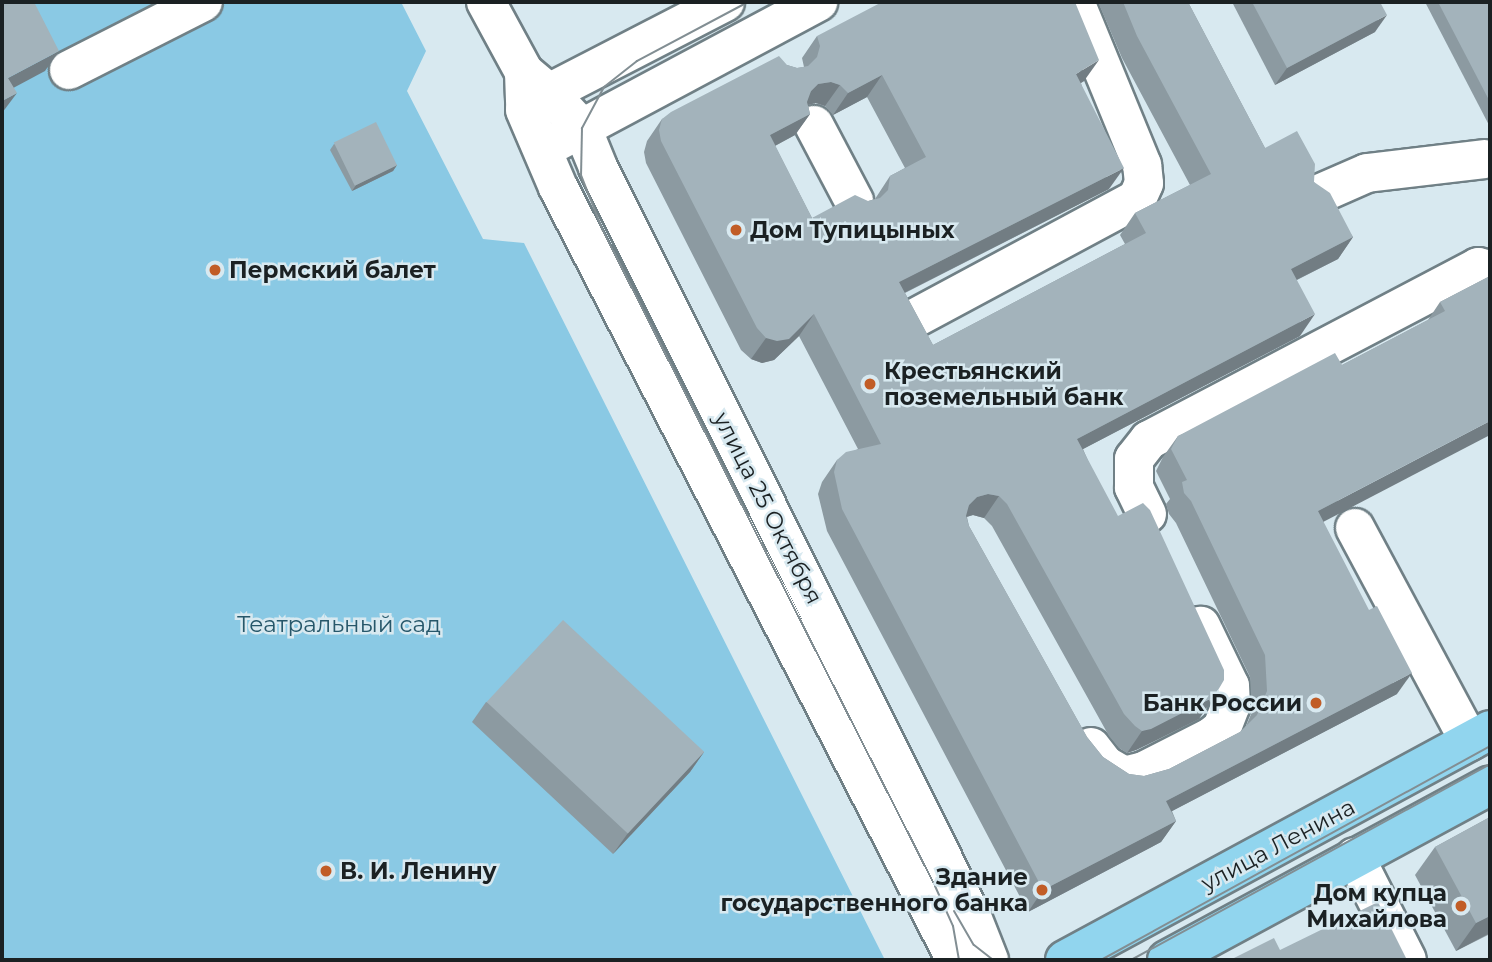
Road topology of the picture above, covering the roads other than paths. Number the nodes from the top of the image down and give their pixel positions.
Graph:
1 (203, 2) edge
2 (486, 2) edge
3 (725, 2) edge
4 (818, 2) edge
5 (1074, 2) edge
6 (51, 36) edge
7 (533, 92) junction
8 (814, 125) edge
9 (582, 128) junction
10 (541, 150) junction
11 (1488, 161) edge
12 (1319, 194) edge
13 (854, 201) edge
14 (1490, 270) edge
15 (917, 317) edge
16 (1355, 528) edge
17 (1155, 530) edge
18 (1184, 591) edge
19 (1071, 712) edge
20 (1480, 735) edge
21 (1490, 785) edge
22 (1355, 857) junction
23 (956, 960) edge
24 (989, 960) edge
25 (1065, 960) edge
26 (1167, 960) edge
27 (1407, 960) edge

1 - 6 street
2 - 7 street, улица 25 Октября
3 - 7 street
4 - 9 street
5 - 15 street
7 - 9 street, улица 25 Октября
7 - 10 street, улица 25 Октября
8 - 13 street
9 - 10 street
9 - 24 street, улица 25 Октября
10 - 23 street, улица 25 Октября
11 - 12 street
14 - 17 street
16 - 20 street
18 - 19 street
20 - 25 main road, улица Ленина
21 - 22 main road, улица Ленина
22 - 26 main road, улица Ленина
22 - 27 street

